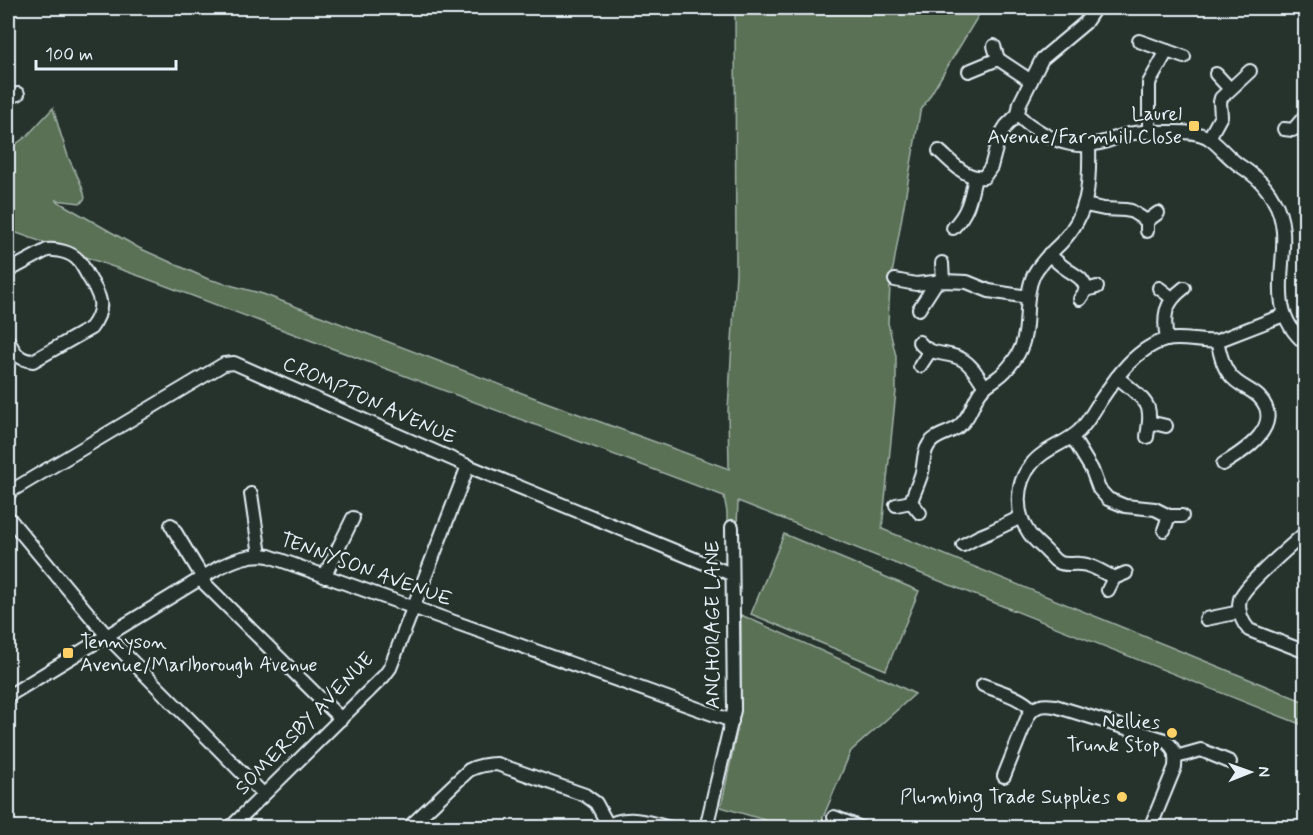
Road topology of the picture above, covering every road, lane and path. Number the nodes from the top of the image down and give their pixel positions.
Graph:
1 (1095, 8) edge
2 (1139, 41) dead end
3 (994, 46) dead end
4 (1167, 51) junction
5 (1184, 57) dead end
6 (998, 59) junction
7 (969, 71) dead end
8 (1250, 71) dead end
9 (1216, 75) dead end
10 (1031, 81) junction
11 (1230, 89) junction
12 (1018, 114) junction
13 (1303, 121) edge
14 (1284, 129) dead end
15 (1149, 132) junction
16 (1209, 138) junction
17 (1089, 145) junction
18 (939, 151) dead end
19 (975, 177) junction
20 (1085, 205) junction
21 (1158, 213) dead end
22 (953, 228) dead end
23 (1048, 254) junction
24 (942, 264) dead end
25 (8, 271) edge
26 (895, 280) dead end
27 (940, 281) junction
28 (1159, 288) dead end
29 (1184, 288) dead end
30 (1088, 292) dead end
31 (1028, 297) junction
32 (1172, 298) junction
33 (919, 309) dead end
34 (1284, 315) junction
35 (8, 340) edge
36 (1167, 340) junction
37 (1216, 340) junction
38 (919, 342) dead end
39 (1305, 344) edge
40 (930, 351) junction
41 (920, 366) dead end
42 (1117, 377) junction
43 (985, 387) junction
44 (1268, 414) junction
45 (1282, 414) dead end
46 (1149, 422) junction
47 (1166, 426) dead end
48 (1072, 437) junction
49 (1147, 437) dead end
50 (1223, 464) dead end
51 (468, 466) junction
52 (9, 491) edge
53 (251, 494) dead end
54 (910, 502) junction
55 (896, 505) dead end
56 (921, 513) dead end
57 (1169, 516) junction
58 (1182, 516) dead end
59 (8, 517) edge
60 (1021, 517) junction
61 (353, 518) dead end
62 (973, 523) dead end
63 (171, 525) dead end
64 (732, 527) dead end
65 (18, 529) junction
66 (1164, 530) dead end
67 (1305, 532) edge
68 (980, 536) junction
69 (8, 538) edge
70 (963, 545) dead end
71 (260, 555) junction
72 (1126, 573) dead end
73 (731, 574) junction
74 (326, 577) junction
75 (201, 578) junction
76 (413, 608) junction
77 (1240, 610) junction
78 (1206, 618) dead end
79 (107, 636) junction
80 (1305, 652) edge
81 (983, 685) dead end
82 (8, 696) edge
83 (1032, 710) junction
84 (341, 719) junction
85 (732, 721) junction
86 (1176, 757) junction
87 (1230, 762) dead end
88 (1004, 776) dead end
89 (263, 794) junction
90 (834, 817) dead end
91 (606, 826) edge
92 (230, 828) edge
93 (408, 828) edge
94 (671, 828) edge
95 (706, 828) edge
96 (861, 828) edge
97 (1150, 828) edge

1 - 10 street
2 - 4 street
3 - 6 street
4 - 5 street
4 - 15 street
6 - 7 street
6 - 10 street
8 - 11 street
9 - 11 street
10 - 12 street
11 - 16 street
12 - 17 street
12 - 19 street
13 - 14 street
15 - 16 street
15 - 17 street
16 - 34 street
17 - 20 street
18 - 19 street
19 - 22 street
20 - 21 street
20 - 23 street
23 - 30 street
23 - 31 street
24 - 27 street
25 - 35 street
26 - 27 street
27 - 31 street
27 - 33 street
28 - 32 street
29 - 32 street
31 - 43 street
32 - 36 street
34 - 37 street
34 - 39 street
36 - 37 street
36 - 42 street
37 - 44 street
38 - 40 street
40 - 41 street
40 - 43 street
42 - 46 street
42 - 48 street
43 - 54 street
44 - 45 street
44 - 50 street
46 - 47 street
46 - 49 street
48 - 57 street
48 - 60 street
51 - 52 street, CROMPTON AVENUE
51 - 73 street, CROMPTON AVENUE
51 - 76 street, SOMERSBY AVENUE
53 - 71 street
54 - 55 street
54 - 56 street
57 - 58 street
57 - 66 street
59 - 65 street
60 - 68 street
60 - 72 street
61 - 74 street
62 - 68 street
63 - 75 street
64 - 73 street, ANCHORAGE LANE
65 - 69 street
65 - 79 street
67 - 77 street
68 - 70 street
71 - 74 street, TENNYSON AVENUE
71 - 75 street, TENNYSON AVENUE
73 - 85 street, ANCHORAGE LANE
74 - 76 street, TENNYSON AVENUE
75 - 79 street, TENNYSON AVENUE
75 - 84 street
76 - 84 street, SOMERSBY AVENUE
76 - 85 street, TENNYSON AVENUE
77 - 78 street
77 - 80 street
79 - 82 street, TENNYSON AVENUE
79 - 89 street
81 - 83 street
83 - 86 street
83 - 88 street
84 - 89 street, SOMERSBY AVENUE
85 - 95 street, ANCHORAGE LANE
86 - 87 street
86 - 97 street
89 - 92 street, SOMERSBY AVENUE
90 - 96 street
91 - 93 street
91 - 94 street

